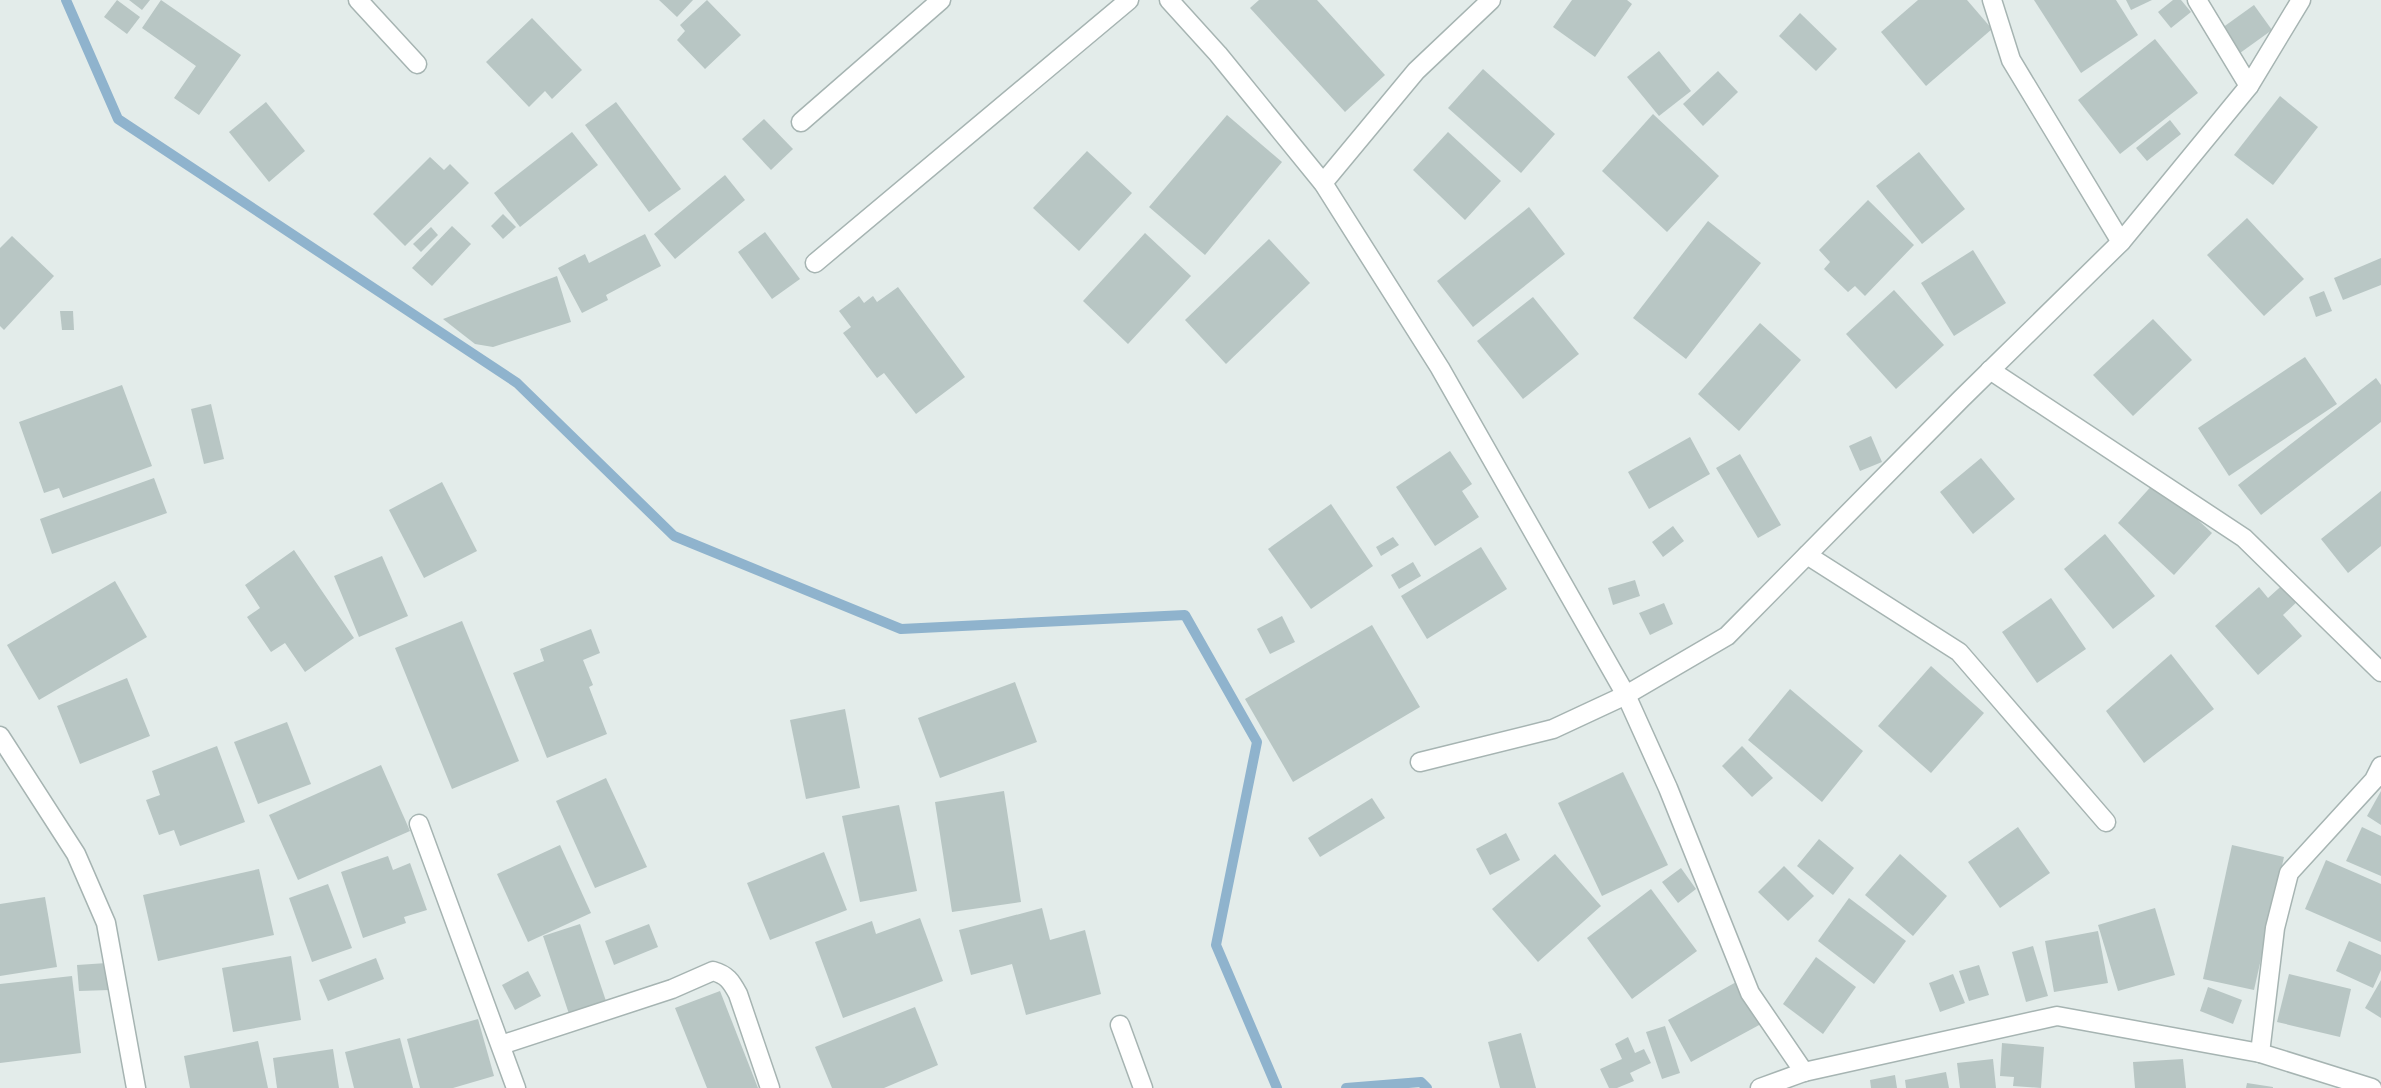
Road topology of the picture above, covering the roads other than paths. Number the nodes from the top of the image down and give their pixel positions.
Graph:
1 (358, 0) edge
2 (941, 0) edge
3 (1129, 0) edge
4 (1169, 0) edge
5 (1491, 0) edge
6 (1992, 0) edge
7 (2197, 0) edge
8 (2301, 0) edge
9 (417, 64) dead end
10 (2248, 86) junction
11 (801, 122) dead end
12 (1323, 183) junction
13 (2121, 242) junction
14 (815, 263) dead end
15 (1990, 370) junction
16 (1807, 555) junction
17 (2381, 672) edge
18 (1626, 695) junction
19 (0, 736) edge
20 (1420, 762) dead end
21 (2381, 766) edge
22 (2106, 822) dead end
23 (419, 824) dead end
24 (1120, 1025) dead end
25 (501, 1045) junction
26 (2260, 1053) junction
27 (1804, 1072) junction
28 (136, 1088) edge
29 (516, 1088) edge
30 (770, 1088) edge
31 (1143, 1088) edge
32 (1760, 1088) edge
33 (2372, 1088) edge

1 - 9 street
2 - 11 street
3 - 14 street
4 - 12 street
5 - 12 street
6 - 13 street
7 - 10 street
8 - 10 street
10 - 13 street
12 - 18 street
13 - 15 street
15 - 16 street
15 - 17 street
16 - 18 street
16 - 22 street
18 - 20 street
18 - 27 street
19 - 28 street
21 - 26 street
23 - 25 street
24 - 31 street
25 - 29 street
25 - 30 street
26 - 27 street
26 - 33 street
27 - 32 street

